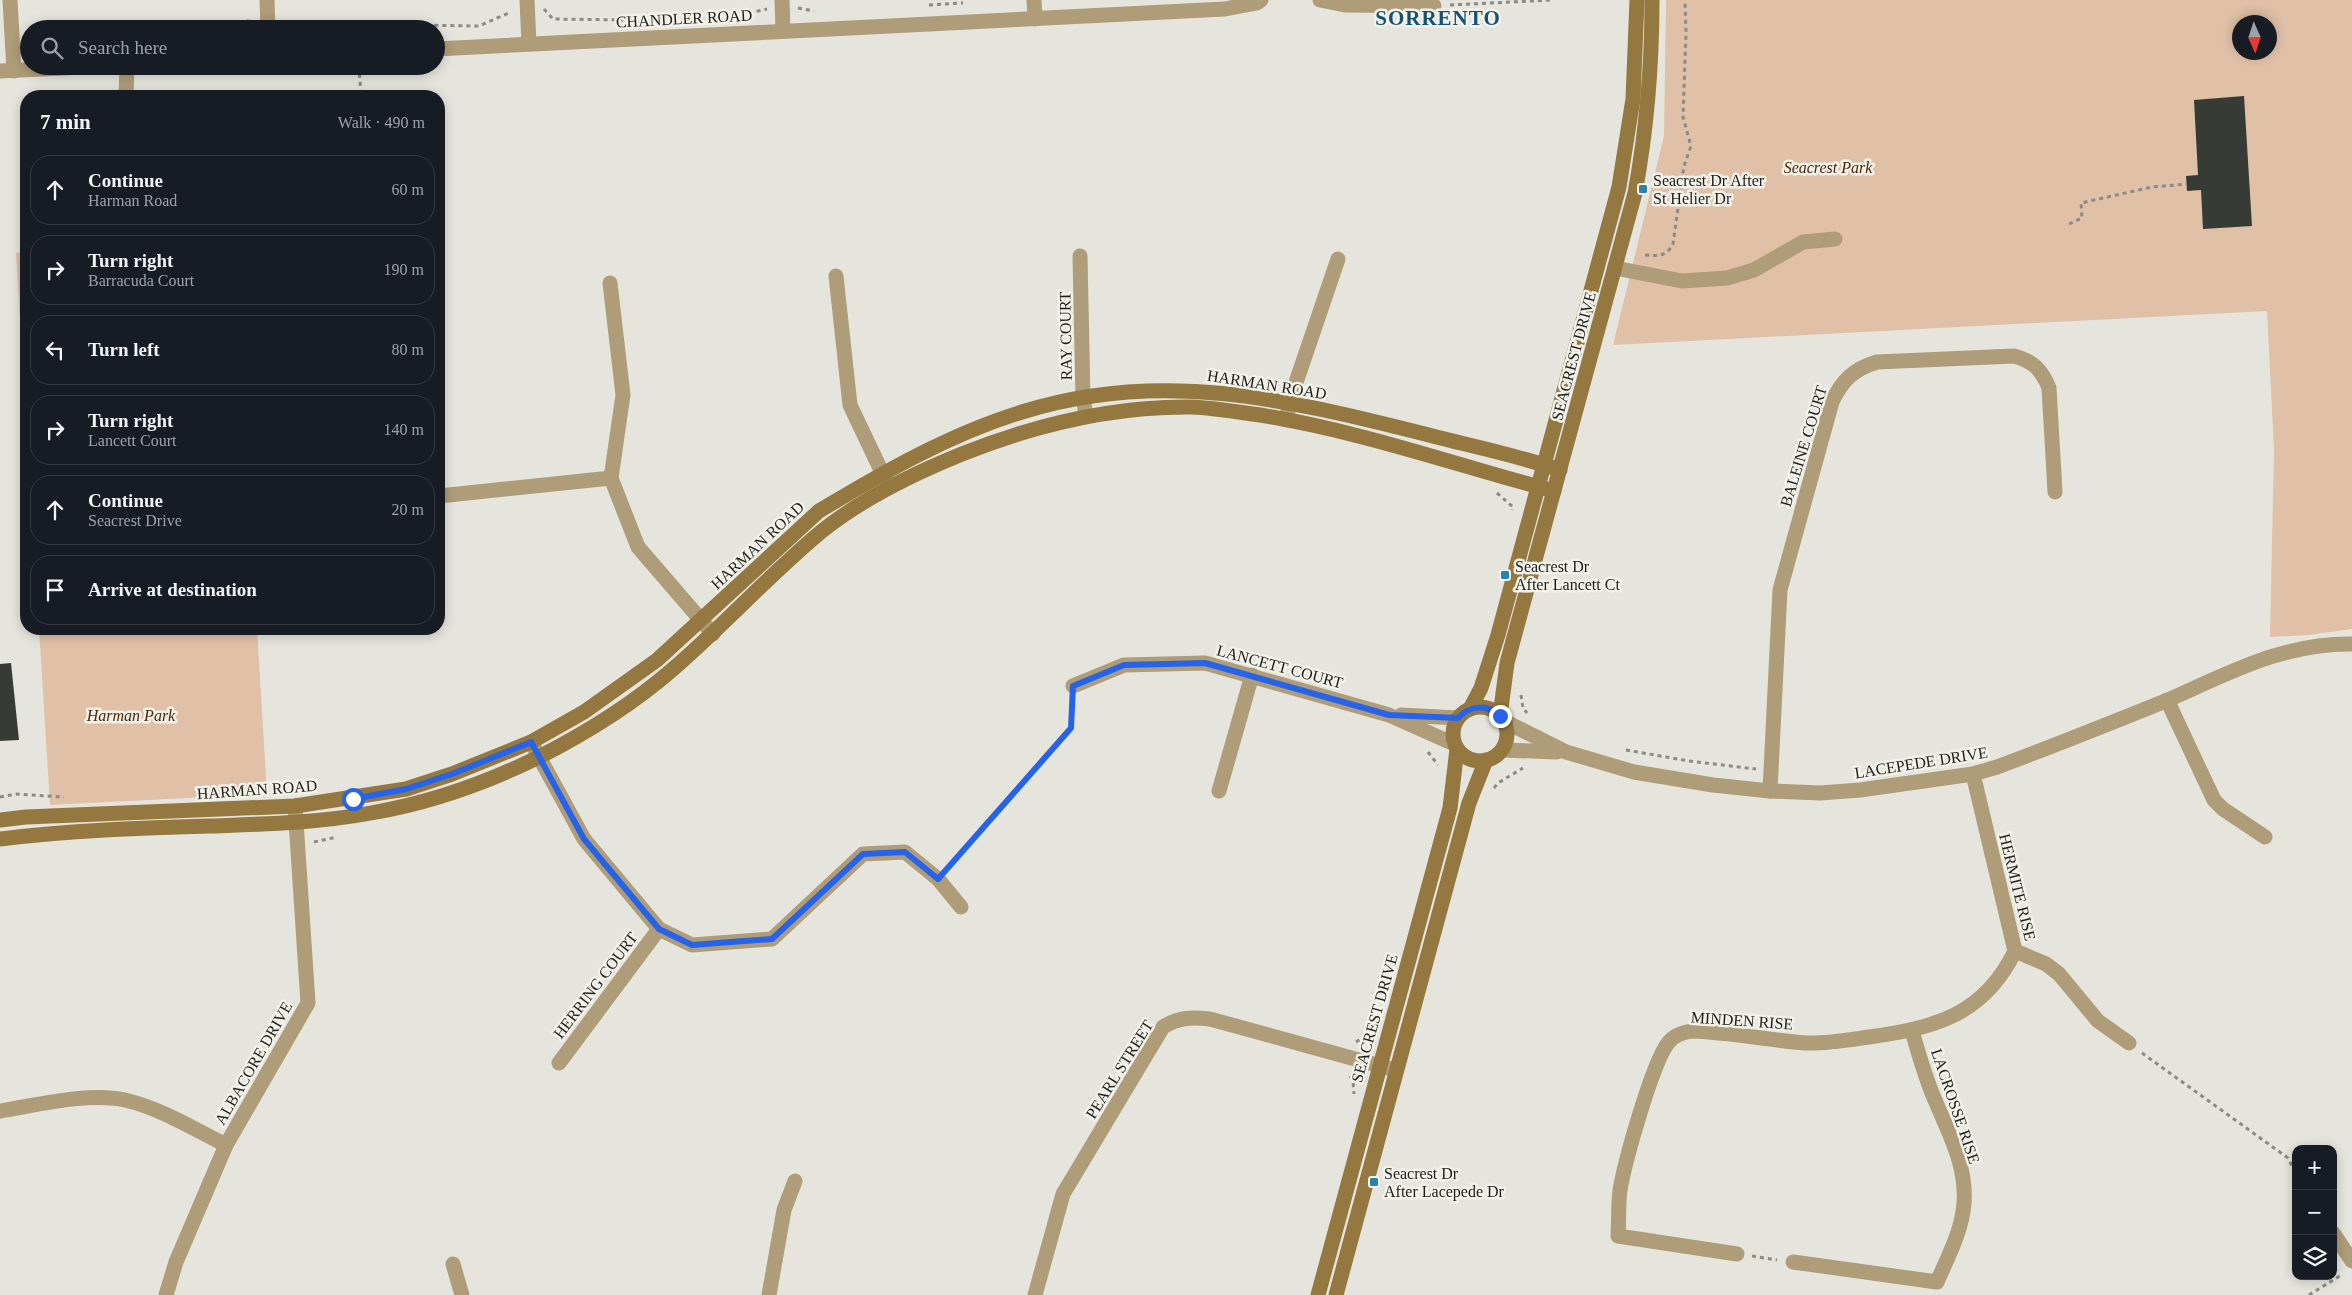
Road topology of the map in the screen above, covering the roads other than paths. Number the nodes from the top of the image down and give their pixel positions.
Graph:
1 (10, 0) edge
2 (267, 0) edge
3 (1034, 0) edge
4 (1261, 0) edge
5 (1320, 0) edge
6 (1636, 0) edge
7 (1652, 0) edge
8 (527, 2) edge
9 (782, 3) edge
10 (1434, 6) road end
11 (1035, 19) junction
12 (268, 20) edge
13 (783, 30) junction
14 (529, 44) junction
15 (445, 49) edge
16 (20, 70) edge
17 (7, 71) edge
18 (127, 75) edge
19 (126, 90) edge
20 (1835, 239) dead end
21 (1080, 256) dead end
22 (1338, 259) dead end
23 (1615, 268) junction
24 (836, 276) dead end
25 (610, 283) dead end
26 (1083, 398) junction
27 (1289, 403) junction
28 (1086, 415) junction
29 (1287, 420) junction
30 (1543, 464) junction
31 (1560, 470) junction
32 (882, 474) junction
33 (611, 478) junction
34 (1537, 486) junction
35 (890, 489) junction
36 (1554, 491) junction
37 (2055, 492) dead end
38 (445, 495) edge
39 (701, 621) junction
40 (713, 634) junction
41 (2352, 644) edge
42 (1252, 675) junction
43 (1073, 686) road end
44 (2167, 700) junction
45 (1470, 709) junction
46 (1389, 715) junction
47 (1458, 718) junction
48 (1502, 719) junction
49 (531, 742) junction
50 (1456, 746) junction
51 (1502, 750) junction
52 (1566, 752) junction
53 (539, 757) junction
54 (1486, 760) junction
55 (1973, 774) junction
56 (1219, 791) dead end
57 (1770, 791) junction
58 (296, 806) junction
59 (0, 820) edge
60 (297, 822) junction
61 (2265, 837) dead end
62 (0, 839) edge
63 (961, 907) dead end
64 (659, 929) junction
65 (2015, 951) junction
66 (1912, 1031) junction
67 (2129, 1044) road end
68 (559, 1063) dead end
69 (1378, 1066) junction
70 (1396, 1070) junction
71 (0, 1111) edge
72 (226, 1145) junction
73 (795, 1181) dead end
74 (2334, 1235) edge
75 (1737, 1254) road end
76 (1793, 1262) road end
77 (453, 1264) dead end
78 (2348, 1267) edge
79 (166, 1295) edge
80 (462, 1295) edge
81 (769, 1295) edge
82 (1035, 1295) edge
83 (1318, 1295) edge
84 (1336, 1295) edge

1 - 17 street
2 - 12 street
3 - 11 street
4 - 11 street, CHANDLER ROAD
5 - 10 street
6 - 30 street, SEACREST DRIVE
7 - 23 street, SEACREST DRIVE
8 - 14 street
9 - 13 street
11 - 13 street, CHANDLER ROAD
13 - 14 street, CHANDLER ROAD
14 - 15 street, CHANDLER ROAD
16 - 17 street
18 - 19 street
20 - 23 street
21 - 26 street, RAY COURT
22 - 27 street
23 - 31 street, SEACREST DRIVE
24 - 32 street
25 - 33 street
26 - 27 street, HARMAN ROAD
26 - 28 street, RAY COURT
26 - 32 street, HARMAN ROAD
27 - 29 street
27 - 30 street, HARMAN ROAD
28 - 29 street, HARMAN ROAD
28 - 35 street, HARMAN ROAD
29 - 34 street, HARMAN ROAD
30 - 31 street, HARMAN ROAD
30 - 34 street, SEACREST DRIVE
31 - 36 street, SEACREST DRIVE
32 - 35 street
32 - 39 street, HARMAN ROAD
33 - 38 street
33 - 39 street
34 - 36 street, HARMAN ROAD
34 - 45 street, SEACREST DRIVE
35 - 40 street, HARMAN ROAD
36 - 48 street, SEACREST DRIVE
37 - 57 street, BALEINE COURT
39 - 40 street
39 - 49 street, HARMAN ROAD
40 - 53 street, HARMAN ROAD
41 - 44 street, LACEPEDE DRIVE
42 - 43 street, LANCETT COURT
42 - 46 street, LANCETT COURT
42 - 56 street
44 - 55 street, LACEPEDE DRIVE
44 - 61 street
45 - 47 street, SEACREST DRIVE
45 - 48 street
46 - 47 street, LANCETT COURT
46 - 50 street, LANCETT COURT
47 - 50 street, SEACREST DRIVE
48 - 51 street, SEACREST DRIVE
48 - 52 street, LACEPEDE DRIVE
49 - 53 street
49 - 58 street, HARMAN ROAD
50 - 54 street
50 - 69 street, SEACREST DRIVE
51 - 52 street, LACEPEDE DRIVE
51 - 54 street
52 - 57 street, LACEPEDE DRIVE
53 - 60 street, HARMAN ROAD
53 - 64 street
54 - 70 street, SEACREST DRIVE
55 - 57 street, LACEPEDE DRIVE
55 - 65 street, HERMITE RISE
58 - 59 street, HARMAN ROAD
58 - 60 street, ALBACORE DRIVE
60 - 62 street, HARMAN ROAD
60 - 72 street, ALBACORE DRIVE
63 - 64 street
64 - 68 street, HERRING COURT
65 - 66 street, MINDEN RISE
65 - 67 street, HERMITE RISE
66 - 75 street, MINDEN RISE
66 - 76 street, LACROSSE RISE
69 - 70 street, PEARL STREET
69 - 82 street, PEARL STREET
69 - 83 street, SEACREST DRIVE
70 - 84 street, SEACREST DRIVE
71 - 72 street
72 - 79 street, ALBACORE DRIVE
73 - 81 street
74 - 78 street
77 - 80 street

